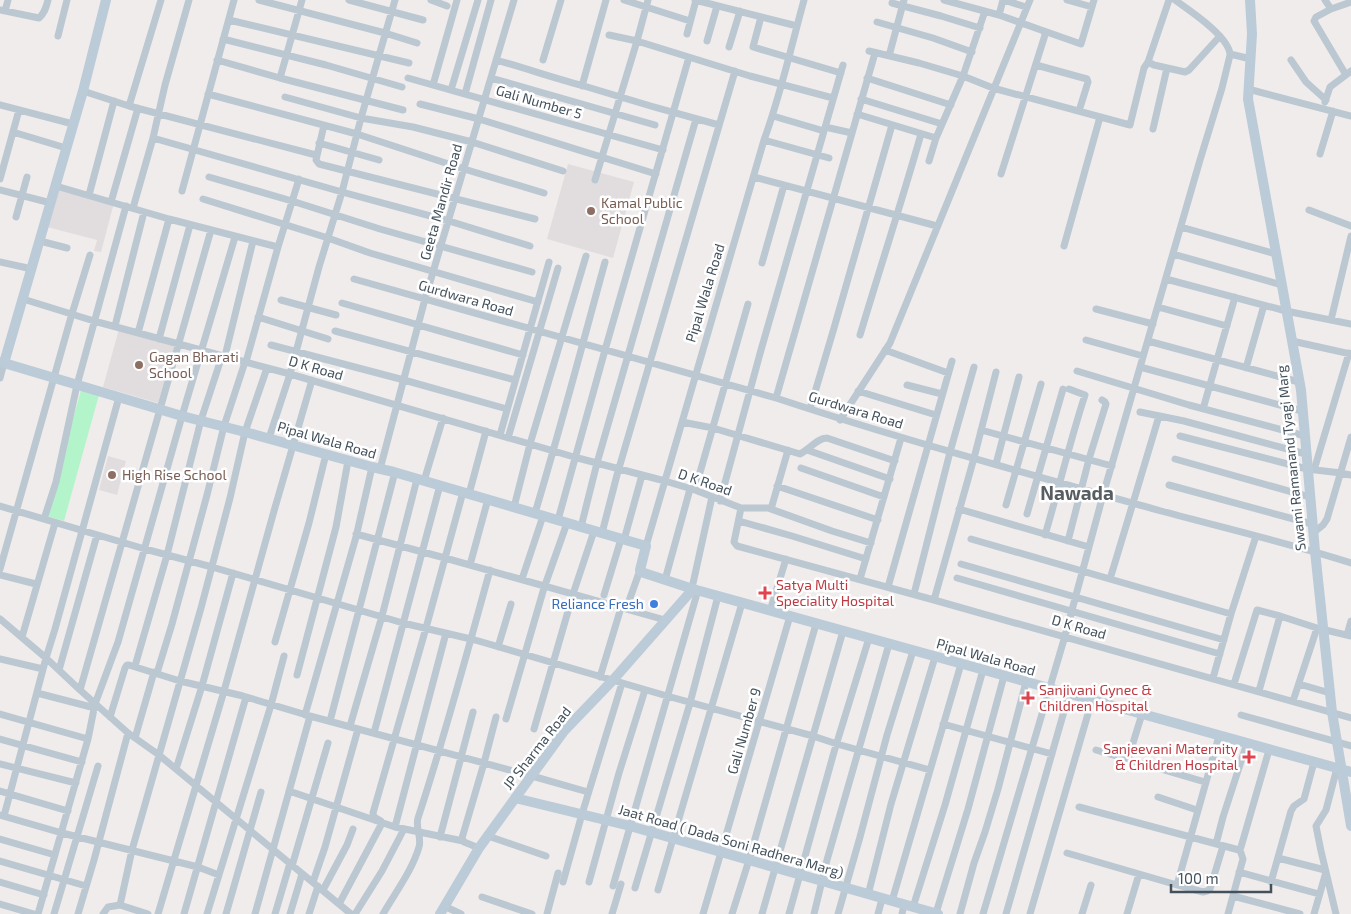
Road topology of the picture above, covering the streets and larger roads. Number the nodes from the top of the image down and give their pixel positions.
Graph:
1 (8, 0) edge
2 (48, 0) edge
3 (67, 0) edge
4 (106, 0) edge
5 (161, 0) edge
6 (189, 0) edge
7 (234, 0) edge
8 (259, 0) edge
9 (302, 0) edge
10 (349, 0) edge
11 (395, 0) edge
12 (431, 0) edge
13 (457, 0) edge
14 (478, 0) edge
15 (491, 0) edge
16 (514, 0) edge
17 (561, 0) edge
18 (606, 0) edge
19 (624, 0) edge
20 (695, 0) edge
21 (735, 0) edge
22 (804, 0) edge
23 (944, 0) edge
24 (1004, 0) edge
25 (1030, 0) edge
26 (1067, 0) edge
27 (1168, 0) edge
28 (1175, 0) edge
29 (1250, 0) edge
30 (1326, 0) edge
31 (1351, 2) edge
32 (647, 3) edge
33 (715, 3) edge
34 (903, 3) edge
35 (892, 4) dead end
36 (1093, 4) edge
37 (447, 6) dead end
38 (1026, 7) junction
39 (1331, 9) junction
40 (3, 10) edge
41 (299, 10) junction
42 (736, 10) junction
43 (985, 11) junction
44 (392, 12) junction
45 (999, 16) junction
46 (761, 17) junction
47 (229, 20) junction
48 (423, 20) dead end
49 (690, 21) junction
50 (877, 22) dead end
51 (1020, 23) junction
52 (796, 26) junction
53 (896, 28) junction
54 (980, 28) junction
55 (1044, 32) junction
56 (386, 33) junction
57 (686, 34) dead end
58 (292, 35) junction
59 (610, 35) dead end
60 (58, 36) dead end
61 (1220, 36) junction
62 (224, 39) junction
63 (707, 40) dead end
64 (637, 41) junction
65 (417, 43) dead end
66 (729, 47) dead end
67 (972, 52) junction
68 (1230, 54) junction
69 (285, 55) junction
70 (379, 56) junction
71 (889, 56) junction
72 (689, 57) junction
73 (788, 58) junction
74 (1251, 59) junction
75 (217, 60) junction
76 (496, 60) junction
77 (543, 60) dead end
78 (1291, 60) dead end
79 (1148, 62) junction
80 (409, 63) dead end
81 (843, 65) dead end
82 (1036, 65) junction
83 (1168, 68) junction
84 (735, 72) junction
85 (841, 73) junction
86 (1349, 73) edge
87 (963, 76) junction
88 (280, 78) junction
89 (408, 78) dead end
90 (491, 78) junction
91 (867, 78) junction
92 (372, 79) junction
93 (782, 84) junction
94 (433, 85) junction
95 (582, 86) junction
96 (402, 87) dead end
97 (993, 88) junction
98 (1248, 89) junction
99 (451, 90) junction
100 (83, 91) junction
101 (208, 94) junction
102 (465, 94) junction
103 (285, 97) dead end
104 (621, 97) junction
105 (1025, 97) junction
106 (834, 98) junction
107 (484, 99) junction
108 (366, 100) junction
109 (861, 100) junction
110 (1326, 100) junction
111 (114, 101) junction
112 (420, 104) dead end
113 (0, 105) edge
114 (951, 105) junction
115 (129, 106) junction
116 (138, 108) junction
117 (1324, 108) junction
118 (19, 110) junction
119 (404, 110) dead end
120 (1079, 111) junction
121 (1333, 111) junction
122 (616, 113) junction
123 (673, 113) junction
124 (158, 114) junction
125 (857, 114) junction
126 (773, 116) junction
127 (1351, 116) edge
128 (1100, 117) junction
129 (361, 118) junction
130 (479, 119) junction
131 (696, 119) junction
132 (73, 124) junction
133 (942, 124) junction
134 (200, 125) junction
135 (324, 125) junction
136 (654, 125) dead end
137 (719, 125) junction
138 (892, 125) junction
139 (824, 129) junction
140 (1154, 129) dead end
141 (13, 132) junction
142 (357, 134) junction
143 (609, 134) junction
144 (852, 134) junction
145 (921, 134) junction
146 (152, 138) junction
147 (936, 138) junction
148 (764, 140) junction
149 (472, 142) junction
150 (320, 143) junction
151 (66, 148) junction
152 (193, 149) junction
153 (663, 150) junction
154 (352, 153) junction
155 (817, 154) junction
156 (1320, 154) dead end
157 (316, 155) junction
158 (602, 157) junction
159 (829, 158) dead end
160 (379, 160) dead end
161 (929, 161) dead end
162 (347, 170) junction
163 (464, 170) junction
164 (563, 171) dead end
165 (656, 174) junction
166 (1001, 174) dead end
167 (27, 177) dead end
168 (208, 177) dead end
169 (754, 177) junction
170 (299, 179) junction
171 (0, 180) edge
172 (595, 180) dead end
173 (784, 185) junction
174 (56, 186) junction
175 (0, 190) edge
176 (182, 191) dead end
177 (342, 192) junction
178 (807, 192) junction
179 (544, 193) dead end
180 (89, 195) junction
181 (21, 196) junction
182 (455, 198) junction
183 (833, 198) junction
184 (203, 199) dead end
185 (292, 201) junction
186 (111, 202) junction
187 (51, 203) junction
188 (130, 207) junction
189 (869, 208) junction
190 (1309, 210) dead end
191 (144, 212) junction
192 (335, 215) junction
193 (897, 216) junction
194 (16, 217) dead end
195 (169, 219) junction
196 (536, 219) dead end
197 (449, 220) junction
198 (285, 224) junction
199 (190, 225) junction
200 (937, 226) junction
201 (1351, 226) edge
202 (1181, 227) junction
203 (211, 230) junction
204 (235, 236) junction
205 (1351, 236) edge
206 (328, 238) junction
207 (40, 241) junction
208 (253, 241) junction
209 (441, 246) junction
210 (530, 246) dead end
211 (1064, 246) dead end
212 (278, 247) junction
213 (67, 248) dead end
214 (1173, 254) junction
215 (1276, 254) junction
216 (90, 255) dead end
217 (586, 256) dead end
218 (0, 262) edge
219 (549, 262) dead end
220 (605, 262) dead end
221 (762, 263) dead end
222 (558, 268) dead end
223 (32, 269) junction
224 (434, 271) junction
225 (532, 272) dead end
226 (354, 279) dead end
227 (1166, 279) junction
228 (1282, 285) junction
229 (1235, 297) junction
230 (426, 299) junction
231 (23, 300) junction
232 (281, 300) dead end
233 (538, 302) junction
234 (342, 303) dead end
235 (748, 304) dead end
236 (1264, 305) junction
237 (1158, 307) junction
238 (308, 308) junction
239 (1096, 309) dead end
240 (1286, 311) junction
241 (72, 314) junction
242 (336, 314) dead end
243 (258, 317) junction
244 (1331, 320) junction
245 (94, 321) junction
246 (1153, 324) junction
247 (1351, 324) edge
248 (419, 325) junction
249 (115, 326) junction
250 (1227, 326) junction
251 (530, 329) junction
252 (302, 331) junction
253 (335, 331) dead end
254 (539, 331) junction
255 (138, 333) junction
256 (860, 335) dead end
257 (562, 338) junction
258 (159, 339) junction
259 (328, 339) dead end
260 (1086, 340) dead end
261 (1148, 340) junction
262 (1292, 341) junction
263 (582, 343) junction
264 (178, 344) junction
265 (271, 345) dead end
266 (202, 350) junction
267 (604, 350) junction
268 (885, 350) junction
269 (296, 352) junction
270 (411, 352) junction
271 (1350, 354) edge
272 (523, 355) junction
273 (223, 356) junction
274 (627, 356) junction
275 (1144, 356) junction
276 (952, 360) dead end
277 (1217, 360) junction
278 (2, 362) edge
279 (246, 362) junction
280 (650, 363) junction
281 (974, 367) dead end
282 (1140, 367) junction
283 (266, 368) junction
284 (1246, 368) junction
285 (1076, 371) dead end
286 (996, 372) dead end
287 (948, 373) junction
288 (290, 374) junction
289 (695, 375) junction
290 (1019, 377) dead end
291 (0, 378) edge
292 (55, 378) junction
293 (312, 380) junction
294 (404, 380) junction
295 (516, 380) junction
296 (1299, 382) junction
297 (724, 384) junction
298 (1041, 384) dead end
299 (77, 385) junction
300 (907, 385) dead end
301 (1209, 386) junction
302 (1134, 390) junction
303 (750, 391) junction
304 (858, 391) junction
305 (942, 394) junction
306 (119, 397) junction
307 (776, 398) junction
308 (1102, 400) dead end
309 (397, 405) junction
310 (810, 409) junction
311 (1203, 409) junction
312 (159, 410) junction
313 (507, 410) junction
314 (1302, 411) junction
315 (1140, 412) dead end
316 (936, 415) junction
317 (182, 416) junction
318 (1159, 416) junction
319 (443, 418) junction
320 (201, 420) junction
321 (840, 420) junction
322 (682, 422) junction
323 (224, 426) junction
324 (712, 428) junction
325 (981, 430) junction
326 (486, 431) junction
327 (245, 432) junction
328 (500, 435) junction
329 (738, 436) junction
330 (1003, 436) junction
331 (1180, 436) dead end
332 (1305, 436) junction
333 (1351, 437) edge
334 (269, 438) junction
335 (508, 438) junction
336 (901, 438) junction
337 (1024, 442) junction
338 (530, 444) junction
339 (294, 445) junction
340 (928, 445) junction
341 (1046, 447) junction
342 (788, 450) junction
343 (807, 450) junction
344 (554, 451) junction
345 (950, 452) junction
346 (1068, 453) junction
347 (326, 454) junction
348 (1306, 454) junction
349 (574, 457) junction
350 (974, 458) junction
351 (1089, 459) junction
352 (1175, 459) dead end
353 (348, 461) junction
354 (895, 461) junction
355 (597, 463) junction
356 (996, 464) junction
357 (1112, 466) junction
358 (376, 468) junction
359 (800, 468) dead end
360 (619, 469) junction
361 (1311, 469) junction
362 (1016, 470) junction
363 (395, 472) junction
364 (1341, 473) junction
365 (642, 475) junction
366 (1351, 475) edge
367 (1038, 476) junction
368 (890, 479) junction
369 (421, 480) junction
370 (665, 482) junction
371 (1060, 483) junction
372 (440, 485) junction
373 (1169, 485) dead end
374 (778, 486) junction
375 (1082, 489) junction
376 (693, 490) junction
377 (466, 493) junction
378 (1103, 495) junction
379 (712, 497) junction
380 (884, 497) junction
381 (1310, 497) junction
382 (488, 499) junction
383 (720, 501) junction
384 (1134, 503) junction
385 (1006, 505) dead end
386 (0, 506) edge
387 (514, 507) junction
388 (741, 508) junction
389 (771, 509) junction
390 (959, 509) junction
391 (16, 511) junction
392 (1027, 514) dead end
393 (539, 515) junction
394 (44, 519) junction
395 (878, 520) junction
396 (739, 521) junction
397 (563, 522) junction
398 (55, 523) junction
399 (581, 527) junction
400 (1313, 529) junction
401 (82, 531) junction
402 (598, 532) junction
403 (356, 534) junction
404 (1045, 534) junction
405 (97, 535) junction
406 (1256, 536) junction
407 (622, 539) junction
408 (971, 539) dead end
409 (378, 540) junction
410 (1068, 541) junction
411 (123, 542) junction
412 (871, 542) junction
413 (400, 545) junction
414 (646, 546) junction
415 (1089, 547) junction
416 (145, 549) junction
417 (1315, 551) junction
418 (422, 552) junction
419 (167, 555) junction
420 (445, 558) junction
421 (190, 560) junction
422 (786, 560) junction
423 (866, 560) junction
424 (1351, 563) edge
425 (961, 564) dead end
426 (470, 565) junction
427 (212, 567) junction
428 (0, 569) edge
429 (490, 570) junction
430 (640, 570) junction
431 (1083, 570) junction
432 (234, 573) junction
433 (0, 575) edge
434 (957, 578) dead end
435 (522, 579) junction
436 (860, 579) junction
437 (1110, 579) junction
438 (255, 580) junction
439 (665, 580) junction
440 (36, 584) junction
441 (544, 586) junction
442 (888, 587) junction
443 (694, 589) junction
444 (290, 590) junction
445 (573, 594) junction
446 (914, 594) junction
447 (604, 595) dead end
448 (718, 596) junction
449 (318, 598) junction
450 (1075, 598) junction
451 (934, 600) junction
452 (336, 603) junction
453 (742, 603) junction
454 (511, 604) dead end
455 (621, 608) junction
456 (360, 610) junction
457 (770, 611) junction
458 (1072, 611) junction
459 (1231, 614) junction
460 (382, 616) junction
461 (790, 616) junction
462 (1280, 616) junction
463 (0, 619) edge
464 (665, 620) junction
465 (1351, 621) edge
466 (404, 623) junction
467 (816, 624) junction
468 (426, 628) junction
469 (1320, 628) junction
470 (843, 631) junction
471 (446, 633) junction
472 (1065, 636) junction
473 (1349, 636) edge
474 (22, 637) junction
475 (869, 638) junction
476 (470, 639) junction
477 (1224, 640) junction
478 (275, 642) dead end
479 (889, 644) junction
480 (498, 648) junction
481 (913, 650) junction
482 (1220, 654) junction
483 (524, 655) junction
484 (284, 656) dead end
485 (935, 657) junction
486 (46, 658) junction
487 (0, 659) edge
488 (552, 663) junction
489 (961, 664) junction
490 (135, 666) junction
491 (43, 670) junction
492 (58, 670) junction
493 (983, 670) junction
494 (156, 672) junction
495 (297, 675) dead end
496 (1004, 676) junction
497 (600, 677) junction
498 (1213, 678) junction
499 (180, 680) junction
500 (617, 682) junction
501 (1026, 682) junction
502 (1234, 684) junction
503 (1299, 684) junction
504 (202, 686) junction
505 (1049, 688) junction
506 (80, 690) junction
507 (645, 690) junction
508 (224, 691) junction
509 (1259, 691) junction
510 (37, 692) junction
511 (1330, 693) junction
512 (1069, 694) junction
513 (667, 696) junction
514 (246, 697) junction
515 (1092, 700) junction
516 (1293, 701) junction
517 (690, 703) junction
518 (271, 705) junction
519 (95, 706) junction
520 (712, 708) junction
521 (473, 712) dead end
522 (1332, 712) junction
523 (0, 714) edge
524 (1142, 714) junction
525 (1241, 715) dead end
526 (110, 716) junction
527 (307, 716) junction
528 (496, 717) dead end
529 (1351, 718) edge
530 (506, 720) dead end
531 (29, 721) junction
532 (330, 721) junction
533 (760, 722) junction
534 (944, 724) junction
535 (350, 726) junction
536 (358, 729) junction
537 (534, 729) dead end
538 (786, 730) junction
539 (966, 730) junction
540 (128, 733) junction
541 (374, 733) junction
542 (813, 736) junction
543 (988, 736) junction
544 (1219, 736) junction
545 (135, 738) junction
546 (395, 738) junction
547 (0, 739) edge
548 (88, 739) junction
549 (1010, 742) junction
550 (1336, 742) junction
551 (328, 743) dead end
552 (1247, 743) junction
553 (417, 744) junction
554 (837, 744) junction
555 (23, 745) junction
556 (1351, 746) edge
557 (1031, 748) junction
558 (859, 750) junction
559 (1096, 750) dead end
560 (1270, 750) junction
561 (439, 751) junction
562 (1052, 754) junction
563 (159, 755) junction
564 (881, 756) junction
565 (462, 757) junction
566 (1128, 759) junction
567 (82, 762) junction
568 (1314, 762) junction
569 (904, 763) junction
570 (0, 764) edge
571 (484, 764) junction
572 (98, 766) dead end
573 (17, 768) junction
574 (176, 769) junction
575 (930, 770) junction
576 (1343, 770) edge
577 (532, 776) junction
578 (1205, 782) junction
579 (76, 783) junction
580 (196, 786) junction
581 (0, 791) edge
582 (261, 792) dead end
583 (289, 792) junction
584 (588, 792) junction
585 (11, 794) junction
586 (1158, 797) dead end
587 (515, 798) junction
588 (311, 800) junction
589 (216, 802) junction
590 (336, 806) junction
591 (1079, 807) dead end
592 (68, 810) junction
593 (1198, 810) junction
594 (582, 814) junction
595 (2, 816) edge
596 (236, 818) junction
597 (607, 820) junction
598 (381, 822) junction
599 (630, 826) junction
600 (1351, 826) edge
601 (395, 827) junction
602 (404, 828) junction
603 (353, 829) dead end
604 (250, 830) junction
605 (417, 831) junction
606 (651, 832) junction
607 (62, 833) junction
608 (76, 836) junction
609 (488, 836) junction
610 (440, 837) junction
611 (1190, 837) junction
612 (673, 839) junction
613 (0, 840) edge
614 (463, 841) junction
615 (99, 842) junction
616 (1219, 845) junction
617 (273, 848) junction
618 (479, 848) junction
619 (132, 850) junction
620 (1240, 850) junction
621 (722, 852) junction
622 (1066, 853) dead end
623 (55, 855) junction
624 (546, 856) dead end
625 (1278, 858) junction
626 (749, 860) junction
627 (0, 861) edge
628 (173, 862) junction
629 (291, 865) junction
630 (198, 867) junction
631 (774, 868) junction
632 (1325, 871) junction
633 (1239, 872) junction
634 (558, 873) dead end
635 (302, 874) junction
636 (1139, 874) junction
637 (219, 875) junction
638 (800, 875) junction
639 (49, 876) junction
640 (64, 880) junction
641 (0, 882) edge
642 (563, 882) dead end
643 (589, 882) dead end
644 (822, 882) junction
645 (1271, 882) junction
646 (621, 884) dead end
647 (1091, 885) dead end
648 (1177, 885) junction
649 (86, 886) junction
650 (318, 886) junction
651 (613, 886) dead end
652 (635, 888) dead end
653 (845, 888) junction
654 (658, 890) dead end
655 (1319, 894) junction
656 (44, 895) junction
657 (868, 895) junction
658 (1233, 896) junction
659 (482, 898) dead end
660 (887, 900) junction
661 (0, 904) edge
662 (339, 904) junction
663 (120, 905) junction
664 (907, 909) edge
665 (442, 910) edge
666 (132, 912) edge
667 (34, 914) edge
668 (38, 914) edge
669 (54, 914) edge
670 (78, 914) edge
671 (103, 914) edge
672 (148, 914) edge
673 (158, 914) edge
674 (184, 914) edge
675 (208, 914) edge
676 (226, 914) edge
677 (255, 914) edge
678 (275, 914) edge
679 (290, 914) edge
680 (309, 914) edge
681 (353, 914) edge
682 (383, 914) edge
683 (462, 914) edge
684 (532, 914) edge
685 (547, 914) edge
686 (612, 914) edge
687 (703, 914) edge
688 (732, 914) edge
689 (762, 914) edge
690 (789, 914) edge
691 (814, 914) edge
692 (838, 914) edge
693 (878, 914) edge
694 (937, 914) edge
695 (960, 914) edge
696 (983, 914) edge
697 (1006, 914) edge
698 (1030, 914) edge
699 (1082, 914) edge
700 (1127, 914) edge
701 (1228, 914) edge
702 (1300, 914) edge
703 (1314, 914) edge
704 (1336, 914) edge

1 - 40 street
2 - 40 street
3 - 60 street
4 - 100 street
5 - 115 street
6 - 124 street
7 - 47 street
8 - 41 street
9 - 41 street
10 - 44 street
11 - 44 street
12 - 37 street
13 - 94 street
14 - 99 street
15 - 102 street
16 - 76 street, Geeta Mandir Road
17 - 77 street
18 - 95 street
19 - 32 street
20 - 33 street
20 - 49 street
21 - 42 street
22 - 52 street, Pipal Wala Road
23 - 43 street
24 - 38 street
24 - 45 street
25 - 38 street
26 - 36 street
27 - 79 street
28 - 61 street
29 - 74 street, Swami Ramanand Tyagi Marg
30 - 39 street
31 - 39 street
32 - 49 street
32 - 64 street
33 - 42 street
33 - 63 street
34 - 35 street
34 - 53 street
34 - 54 street
36 - 55 street
38 - 51 street
39 - 86 street
41 - 56 street
41 - 58 street
42 - 46 street
42 - 66 street
43 - 45 street
43 - 54 street
44 - 48 street
44 - 56 street
45 - 51 street
46 - 52 street
46 - 73 street
47 - 58 street
47 - 62 street
49 - 57 street
50 - 53 street
51 - 55 street
51 - 97 street
52 - 73 street, Pipal Wala Road
53 - 67 street
53 - 71 street
54 - 67 street
55 - 82 street
56 - 65 street
56 - 70 street
58 - 69 street
58 - 70 street
59 - 64 street
61 - 68 street
61 - 83 street
62 - 69 street
62 - 75 street
64 - 72 street
64 - 104 street
67 - 87 street
68 - 74 street
68 - 202 street
69 - 88 street
69 - 92 street
70 - 80 street
70 - 92 street
71 - 87 street
71 - 91 street
72 - 84 street
72 - 123 street
73 - 85 street
73 - 93 street, Pipal Wala Road
74 - 98 street, Swami Ramanand Tyagi Marg
75 - 88 street
75 - 101 street
76 - 90 street, Geeta Mandir Road
76 - 95 street
78 - 110 street
79 - 83 street
79 - 128 street
81 - 85 street
82 - 105 street
82 - 120 street
83 - 140 street
84 - 93 street
84 - 137 street
85 - 106 street
86 - 110 street
87 - 97 street
87 - 114 street
88 - 108 street
89 - 94 street, Gali Number 5
90 - 107 street, Geeta Mandir Road
90 - 122 street
91 - 109 street
91 - 114 street
92 - 96 street
92 - 108 street
93 - 106 street
93 - 126 street, Pipal Wala Road
94 - 99 street, Gali Number 5
95 - 104 street
97 - 105 street
97 - 200 street
98 - 117 street
98 - 215 street, Swami Ramanand Tyagi Marg
99 - 102 street, Gali Number 5
100 - 111 street
100 - 132 street
101 - 134 street
101 - 135 street
102 - 107 street, Gali Number 5
103 - 129 street
104 - 122 street
104 - 123 street
105 - 120 street
105 - 166 street
106 - 139 street
107 - 130 street, Geeta Mandir Road
107 - 143 street, Gali Number 5
108 - 119 street
108 - 129 street
109 - 125 street
109 - 133 street
110 - 117 street
111 - 115 street
111 - 180 street
112 - 130 street
113 - 118 street
114 - 133 street
115 - 116 street
116 - 124 street
116 - 186 street
117 - 121 street
118 - 132 street
118 - 141 street
120 - 128 street
121 - 127 street
121 - 156 street
122 - 136 street
122 - 143 street
123 - 131 street
123 - 153 street
124 - 134 street
124 - 146 street
125 - 138 street
125 - 144 street
126 - 139 street
126 - 148 street, Pipal Wala Road
128 - 211 street
129 - 142 street
129 - 149 street
130 - 149 street, Geeta Mandir Road
130 - 158 street
131 - 137 street
131 - 274 street
132 - 151 street
133 - 147 street
134 - 152 street
134 - 157 street
135 - 142 street
135 - 150 street
137 - 280 street
138 - 145 street
138 - 189 street
139 - 144 street
139 - 155 street
141 - 151 street
141 - 171 street
142 - 154 street
142 - 163 street
143 - 153 street, Gali Number 5
143 - 158 street
144 - 183 street
145 - 147 street
145 - 193 street
146 - 152 street
146 - 188 street
147 - 161 street
148 - 155 street
148 - 169 street, Pipal Wala Road
149 - 163 street, Geeta Mandir Road
149 - 164 street
150 - 154 street
150 - 157 street
151 - 174 street
152 - 170 street
152 - 176 street
153 - 165 street
154 - 160 street
154 - 162 street
155 - 159 street
155 - 178 street
157 - 162 street
158 - 165 street
158 - 172 street
162 - 177 street
162 - 182 street
163 - 179 street
163 - 182 street, Geeta Mandir Road
165 - 267 street
167 - 181 street
168 - 185 street
169 - 173 street
169 - 289 street, Pipal Wala Road
170 - 177 street
170 - 185 street
173 - 178 street
173 - 221 street
174 - 180 street
174 - 187 street
175 - 181 street
177 - 192 street
177 - 197 street
178 - 183 street
178 - 303 street
180 - 186 street
181 - 187 street
181 - 194 street
182 - 196 street
182 - 197 street, Geeta Mandir Road
183 - 189 street
183 - 307 street
184 - 198 street
185 - 192 street
185 - 198 street
186 - 188 street
187 - 207 street
188 - 191 street
188 - 245 street
189 - 193 street
189 - 310 street
190 - 201 street
191 - 195 street
191 - 249 street
192 - 206 street
192 - 209 street
193 - 200 street
193 - 256 street
195 - 199 street
195 - 255 street
197 - 209 street, Geeta Mandir Road
197 - 210 street
198 - 206 street
198 - 212 street
199 - 203 street
199 - 258 street
200 - 268 street
202 - 214 street
202 - 215 street
203 - 204 street
203 - 264 street
204 - 208 street
204 - 266 street
205 - 244 street
206 - 224 street
206 - 238 street
207 - 213 street
207 - 223 street
208 - 212 street
208 - 273 street
209 - 224 street, Geeta Mandir Road
209 - 225 street
212 - 243 street
214 - 227 street
214 - 228 street
215 - 228 street, Swami Ramanand Tyagi Marg
216 - 241 street
217 - 257 street
218 - 223 street
219 - 233 street
220 - 263 street
222 - 254 street
223 - 231 street
224 - 230 street, Geeta Mandir Road
224 - 233 street
226 - 230 street, Gurdwara Road
227 - 229 street
227 - 237 street
228 - 240 street, Swami Ramanand Tyagi Marg
229 - 236 street
229 - 250 street
230 - 248 street, Geeta Mandir Road
230 - 251 street, Gurdwara Road
231 - 241 street, D K Road
231 - 278 street
232 - 238 street
233 - 251 street
234 - 248 street
235 - 297 street
236 - 240 street
236 - 284 street
237 - 246 street
237 - 250 street
238 - 242 street
238 - 252 street
239 - 246 street
240 - 244 street
240 - 262 street, Swami Ramanand Tyagi Marg
241 - 245 street, D K Road
241 - 292 street
243 - 252 street
243 - 279 street
244 - 247 street
245 - 249 street, D K Road
245 - 299 street
246 - 261 street
248 - 270 street, Geeta Mandir Road
248 - 272 street
249 - 255 street, D K Road
250 - 277 street
251 - 254 street, Gurdwara Road
251 - 272 street
252 - 259 street
252 - 269 street
253 - 270 street
254 - 257 street, Gurdwara Road
254 - 335 street
255 - 258 street, D K Road
257 - 263 street, Gurdwara Road
257 - 338 street
258 - 264 street, D K Road
260 - 275 street
261 - 275 street
261 - 277 street
262 - 271 street
262 - 296 street, Swami Ramanand Tyagi Marg
263 - 267 street, Gurdwara Road
263 - 344 street
264 - 266 street, D K Road
264 - 312 street
265 - 269 street
266 - 273 street, D K Road
266 - 317 street
267 - 274 street, Gurdwara Road
267 - 349 street
268 - 287 street
268 - 304 street
269 - 288 street
269 - 294 street
270 - 294 street, Geeta Mandir Road
270 - 295 street
271 - 361 street
272 - 295 street
273 - 279 street, D K Road
273 - 320 street
274 - 280 street, Gurdwara Road
274 - 355 street
275 - 282 street
276 - 287 street
277 - 284 street
277 - 301 street
278 - 291 street
278 - 292 street, Pipal Wala Road
279 - 283 street, D K Road
279 - 323 street
280 - 289 street, Gurdwara Road
280 - 360 street
281 - 345 street
282 - 301 street
282 - 302 street
283 - 288 street, D K Road
283 - 327 street
284 - 296 street
285 - 302 street
286 - 325 street
287 - 305 street
288 - 293 street, D K Road
288 - 334 street
289 - 297 street, Gurdwara Road
289 - 322 street, Pipal Wala Road
290 - 330 street
292 - 299 street, Pipal Wala Road
292 - 391 street
293 - 309 street, D K Road
293 - 339 street
294 - 309 street, Geeta Mandir Road
294 - 313 street
295 - 313 street
296 - 314 street, Swami Ramanand Tyagi Marg
297 - 303 street, Gurdwara Road
297 - 324 street
298 - 337 street
299 - 306 street, Pipal Wala Road
299 - 394 street
300 - 305 street
301 - 311 street
301 - 314 street
302 - 311 street
302 - 357 street
303 - 307 street, Gurdwara Road
303 - 329 street
304 - 316 street
304 - 321 street
305 - 316 street
306 - 312 street, Pipal Wala Road
306 - 401 street
307 - 310 street, Gurdwara Road
308 - 351 street
309 - 319 street, D K Road
309 - 358 street, Geeta Mandir Road
310 - 321 street, Gurdwara Road
311 - 332 street
312 - 317 street, Pipal Wala Road
312 - 411 street
313 - 328 street
314 - 332 street, Swami Ramanand Tyagi Marg
315 - 318 street
316 - 340 street
317 - 320 street, Pipal Wala Road
317 - 416 street
318 - 348 street
318 - 384 street
319 - 326 street, D K Road
319 - 369 street
320 - 323 street, Pipal Wala Road
320 - 419 street
321 - 336 street, Gurdwara Road
322 - 324 street
322 - 370 street, Pipal Wala Road
323 - 327 street, Pipal Wala Road
323 - 421 street
324 - 329 street
324 - 376 street
325 - 330 street
325 - 350 street
326 - 328 street, D K Road
326 - 377 street
327 - 334 street, Pipal Wala Road
327 - 427 street
328 - 335 street, D K Road
329 - 342 street
329 - 383 street
330 - 337 street
330 - 356 street
331 - 361 street
332 - 348 street, Swami Ramanand Tyagi Marg
333 - 364 street
334 - 339 street, Pipal Wala Road
335 - 338 street, D K Road
336 - 340 street, Gurdwara Road
336 - 354 street
337 - 341 street
337 - 362 street
338 - 344 street, D K Road
338 - 387 street
339 - 347 street, Pipal Wala Road
339 - 438 street
340 - 345 street, Gurdwara Road
340 - 442 street
341 - 346 street
341 - 346 street
341 - 367 street
342 - 343 street
342 - 374 street
343 - 354 street
343 - 368 street
344 - 349 street, D K Road
344 - 393 street
345 - 350 street, Gurdwara Road
345 - 446 street
346 - 351 street
346 - 371 street
347 - 353 street, Pipal Wala Road
347 - 444 street
348 - 361 street, Swami Ramanand Tyagi Marg
349 - 355 street, D K Road
349 - 397 street
350 - 356 street, Gurdwara Road
350 - 390 street
351 - 357 street
351 - 375 street
352 - 381 street
353 - 358 street, Pipal Wala Road
353 - 449 street
354 - 368 street
355 - 360 street, D K Road
355 - 399 street
356 - 362 street, Gurdwara Road
357 - 378 street
358 - 363 street, Pipal Wala Road
358 - 403 street, Geeta Mandir Road
359 - 380 street
360 - 365 street, D K Road
360 - 402 street
361 - 364 street
361 - 381 street, Swami Ramanand Tyagi Marg
362 - 367 street, Gurdwara Road
362 - 385 street
363 - 369 street, Pipal Wala Road
363 - 409 street
364 - 366 street
364 - 400 street
365 - 370 street, D K Road
365 - 407 street
367 - 371 street, Gurdwara Road
367 - 392 street
368 - 380 street
369 - 372 street, Pipal Wala Road
369 - 413 street
370 - 376 street, D K Road
370 - 414 street, Pipal Wala Road
371 - 375 street, Gurdwara Road
371 - 404 street
372 - 377 street, Pipal Wala Road
372 - 418 street
373 - 400 street
374 - 389 street
374 - 395 street
375 - 378 street, Gurdwara Road
375 - 410 street
376 - 379 street, D K Road
376 - 439 street
377 - 382 street, Pipal Wala Road
377 - 420 street
378 - 384 street, Gurdwara Road
378 - 415 street
379 - 383 street, D K Road
379 - 443 street
380 - 395 street
381 - 400 street, Swami Ramanand Tyagi Marg
382 - 387 street, Pipal Wala Road
382 - 426 street
383 - 388 street, D K Road
384 - 406 street, Gurdwara Road
384 - 437 street
386 - 391 street
387 - 393 street, Pipal Wala Road
388 - 389 street
388 - 396 street, D K Road
389 - 412 street
390 - 404 street
390 - 451 street
391 - 394 street
391 - 428 street
393 - 397 street, Pipal Wala Road
393 - 435 street
394 - 398 street
395 - 412 street
396 - 422 street, D K Road
396 - 423 street
397 - 399 street, Pipal Wala Road
397 - 441 street
398 - 401 street
398 - 440 street
399 - 402 street, Pipal Wala Road
400 - 417 street, Swami Ramanand Tyagi Marg
401 - 405 street
401 - 486 street
402 - 407 street, Pipal Wala Road
402 - 445 street
403 - 409 street
403 - 452 street, Geeta Mandir Road
404 - 410 street
405 - 411 street
405 - 492 street
406 - 417 street, Gurdwara Road
406 - 459 street
407 - 414 street, Pipal Wala Road
407 - 447 street
408 - 431 street
409 - 413 street
409 - 456 street
410 - 415 street
411 - 416 street
411 - 506 street
412 - 423 street
413 - 418 street
413 - 460 street
414 - 430 street, Pipal Wala Road
415 - 431 street
416 - 419 street
416 - 519 street
417 - 424 street, Gurdwara Road
417 - 469 street, Swami Ramanand Tyagi Marg
418 - 420 street
418 - 466 street
419 - 421 street
419 - 490 street
420 - 426 street
420 - 468 street
421 - 427 street
421 - 494 street
422 - 436 street, D K Road
422 - 457 street
423 - 436 street
425 - 450 street
426 - 429 street
427 - 432 street
427 - 499 street
429 - 435 street
429 - 476 street
430 - 439 street, Pipal Wala Road
430 - 455 street
431 - 437 street
431 - 450 street
432 - 438 street
432 - 504 street
433 - 440 street
434 - 458 street
435 - 441 street
436 - 442 street, D K Road
437 - 459 street
438 - 444 street
438 - 508 street
439 - 443 street, Pipal Wala Road
440 - 474 street
441 - 445 street
441 - 483 street
442 - 446 street, D K Road
443 - 448 street, Pipal Wala Road
443 - 464 street, JP Sharma Road
443 - 513 street
444 - 449 street
444 - 478 street
445 - 455 street
445 - 488 street
446 - 451 street, D K Road
448 - 453 street, Pipal Wala Road
448 - 517 street
449 - 452 street
449 - 495 street
450 - 458 street
450 - 477 street
451 - 472 street, D K Road
452 - 456 street
452 - 527 street, Geeta Mandir Road
453 - 457 street, Pipal Wala Road
453 - 520 street
454 - 480 street
455 - 464 street
455 - 497 street
456 - 460 street
456 - 532 street
457 - 461 street, Pipal Wala Road
458 - 472 street
458 - 482 street
459 - 477 street
460 - 466 street
460 - 535 street
461 - 467 street, Pipal Wala Road
461 - 533 street, Gali Number 9
462 - 469 street
462 - 502 street
462 - 509 street
463 - 474 street
464 - 500 street, JP Sharma Road
465 - 473 street
466 - 468 street
466 - 541 street
467 - 470 street, Pipal Wala Road
467 - 538 street
468 - 471 street
468 - 546 street
469 - 473 street
469 - 503 street
469 - 511 street, Swami Ramanand Tyagi Marg
470 - 475 street, Pipal Wala Road
470 - 542 street
471 - 476 street
471 - 553 street
472 - 498 street, D K Road
472 - 505 street
474 - 486 street
475 - 479 street, Pipal Wala Road
475 - 554 street
476 - 480 street
476 - 561 street
477 - 482 street
479 - 481 street, Pipal Wala Road
479 - 558 street
480 - 483 street
481 - 485 street, Pipal Wala Road
481 - 564 street
482 - 498 street
483 - 488 street
483 - 530 street
484 - 518 street
485 - 489 street, Pipal Wala Road
485 - 569 street
486 - 491 street
486 - 492 street
487 - 491 street
488 - 497 street
488 - 537 street
489 - 493 street, Pipal Wala Road
489 - 534 street
490 - 494 street
490 - 526 street
491 - 510 street
492 - 506 street
493 - 496 street, Pipal Wala Road
493 - 539 street
494 - 499 street
494 - 545 street
496 - 501 street, Pipal Wala Road
496 - 543 street
497 - 500 street
498 - 502 street, D K Road
499 - 504 street
499 - 563 street
500 - 507 street
500 - 577 street, JP Sharma Road
500 - 584 street
501 - 505 street, Pipal Wala Road
501 - 549 street
502 - 509 street, D K Road
503 - 511 street
503 - 516 street
504 - 508 street
504 - 574 street
505 - 512 street, Pipal Wala Road
505 - 557 street
506 - 519 street
507 - 513 street
507 - 597 street
508 - 514 street
508 - 580 street
509 - 516 street, D K Road
510 - 519 street
510 - 531 street
511 - 522 street, Swami Ramanand Tyagi Marg
512 - 515 street, Pipal Wala Road
512 - 562 street
513 - 517 street
513 - 599 street
514 - 518 street
514 - 589 street
515 - 524 street, Pipal Wala Road
515 - 698 street
516 - 522 street, D K Road
517 - 520 street
517 - 606 street
518 - 527 street
518 - 596 street
519 - 526 street
519 - 548 street
520 - 533 street
520 - 612 street
521 - 565 street
522 - 529 street, D K Road
522 - 550 street, Swami Ramanand Tyagi Marg
523 - 531 street
524 - 544 street, Pipal Wala Road
524 - 566 street
525 - 550 street
526 - 540 street
527 - 532 street
527 - 583 street, Geeta Mandir Road
528 - 571 street
531 - 548 street
531 - 555 street
532 - 535 street
533 - 538 street
533 - 621 street, Gali Number 9
534 - 539 street
534 - 575 street
535 - 536 street
536 - 541 street
536 - 590 street
538 - 542 street
538 - 626 street
539 - 543 street
539 - 664 street
540 - 545 street
540 - 615 street
541 - 546 street
542 - 554 street
542 - 631 street
543 - 549 street
543 - 694 street
544 - 552 street, Pipal Wala Road
544 - 578 street
545 - 563 street
546 - 553 street
546 - 598 street
547 - 555 street
548 - 567 street
549 - 557 street
549 - 695 street
550 - 556 street
550 - 576 street, Swami Ramanand Tyagi Marg
551 - 588 street
552 - 560 street, Pipal Wala Road
552 - 616 street
553 - 561 street
553 - 601 street
554 - 558 street
554 - 638 street
555 - 567 street
555 - 573 street
557 - 562 street
557 - 696 street
558 - 564 street
558 - 644 street
559 - 566 street
560 - 568 street, Pipal Wala Road
560 - 620 street
561 - 565 street
561 - 605 street
562 - 697 street
563 - 574 street
563 - 619 street
564 - 569 street
564 - 653 street
565 - 571 street
565 - 610 street
566 - 578 street
567 - 579 street
568 - 576 street, Pipal Wala Road
568 - 625 street
569 - 575 street
569 - 657 street
570 - 573 street
571 - 577 street
571 - 614 street
572 - 608 street
573 - 579 street
573 - 585 street
574 - 580 street
575 - 660 street
576 - 600 street, Swami Ramanand Tyagi Marg
576 - 632 street
577 - 584 street
577 - 587 street, JP Sharma Road
578 - 593 street
579 - 592 street
580 - 589 street
580 - 628 street
581 - 585 street
582 - 604 street
583 - 588 street
583 - 617 street, Geeta Mandir Road
584 - 594 street
585 - 592 street
585 - 595 street
586 - 593 street
587 - 594 street, Jaat Road ( Dada Soni Radhera Marg)
587 - 609 street, JP Sharma Road
588 - 590 street
588 - 629 street
589 - 596 street
589 - 630 street
590 - 598 street
590 - 650 street
591 - 611 street
592 - 607 street
593 - 611 street
594 - 597 street, Jaat Road ( Dada Soni Radhera Marg)
594 - 642 street
595 - 607 street
596 - 604 street
596 - 637 street
597 - 599 street, Jaat Road ( Dada Soni Radhera Marg)
597 - 643 street
598 - 601 street
598 - 662 street
599 - 606 street, Jaat Road ( Dada Soni Radhera Marg)
599 - 651 street
601 - 602 street
602 - 605 street
602 - 681 street
603 - 650 street
604 - 617 street
604 - 676 street
605 - 610 street
605 - 682 street
606 - 612 street, Jaat Road ( Dada Soni Radhera Marg)
606 - 652 street
607 - 608 street
607 - 623 street
608 - 615 street
608 - 640 street
609 - 618 street, JP Sharma Road
609 - 624 street
610 - 614 street
611 - 616 street
611 - 648 street
612 - 621 street, Jaat Road ( Dada Soni Radhera Marg)
612 - 654 street
613 - 623 street
614 - 618 street
615 - 619 street
615 - 649 street
616 - 620 street
616 - 648 street
617 - 629 street
617 - 677 street, Geeta Mandir Road
618 - 665 street, JP Sharma Road
619 - 628 street
619 - 663 street
620 - 633 street
621 - 626 street, Jaat Road ( Dada Soni Radhera Marg)
621 - 687 street, Gali Number 9
622 - 636 street
623 - 639 street
625 - 632 street
625 - 645 street
626 - 631 street, Jaat Road ( Dada Soni Radhera Marg)
626 - 688 street
627 - 639 street
628 - 630 street
628 - 673 street
629 - 635 street
629 - 678 street
630 - 637 street
630 - 674 street
631 - 638 street, Jaat Road ( Dada Soni Radhera Marg)
631 - 689 street
632 - 655 street
632 - 704 street
633 - 645 street
633 - 658 street
634 - 685 street
635 - 650 street
635 - 679 street
636 - 648 street
636 - 700 street
637 - 675 street
638 - 644 street, Jaat Road ( Dada Soni Radhera Marg)
638 - 690 street
639 - 640 street
639 - 656 street
640 - 649 street
640 - 669 street
641 - 656 street
644 - 653 street, Jaat Road ( Dada Soni Radhera Marg)
644 - 691 street
645 - 655 street
646 - 686 street
647 - 699 street
649 - 670 street
650 - 662 street
650 - 680 street
653 - 657 street, Jaat Road ( Dada Soni Radhera Marg)
653 - 692 street
655 - 703 street
656 - 668 street
657 - 660 street, Jaat Road ( Dada Soni Radhera Marg)
658 - 701 street
658 - 702 street
659 - 684 street
660 - 664 street, Jaat Road ( Dada Soni Radhera Marg)
660 - 693 street
661 - 667 street
662 - 681 street
663 - 666 street
663 - 671 street
664 - 694 street, Jaat Road ( Dada Soni Radhera Marg)
665 - 683 street
666 - 672 street

